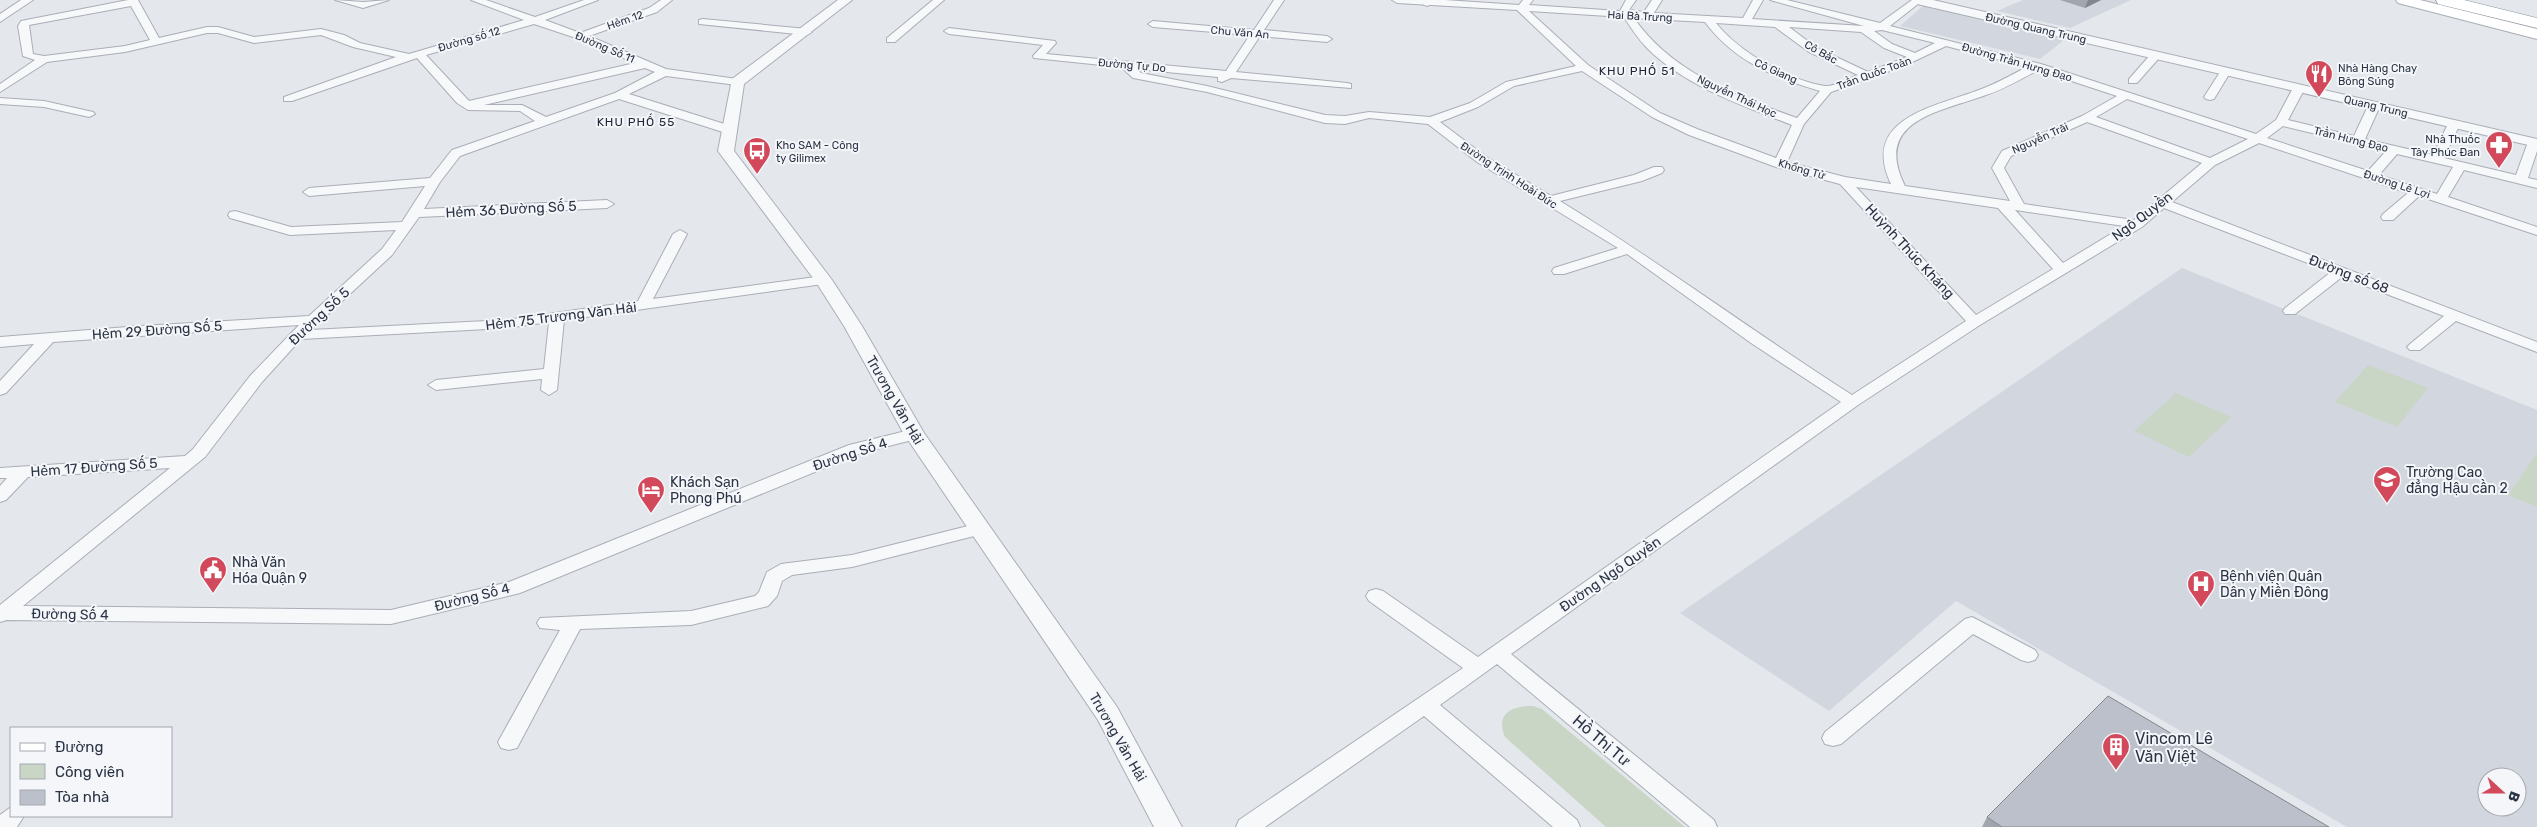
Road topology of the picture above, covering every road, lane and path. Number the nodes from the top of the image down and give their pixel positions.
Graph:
1 (28, 0) edge
2 (340, 0) edge
3 (384, 0) edge
4 (476, 0) edge
5 (593, 0) edge
6 (667, 0) edge
7 (846, 0) edge
8 (939, 0) edge
9 (1279, 0) edge
10 (1397, 0) edge
11 (1631, 0) edge
12 (1657, 0) edge
13 (1758, 0) edge
14 (1775, 0) edge
15 (1824, 0) edge
16 (1917, 0) edge
17 (2403, 0) edge
18 (2420, 0) edge
19 (2444, 0) edge
20 (2470, 0) edge
21 (2490, 0) edge
22 (134, 1) edge
23 (1429, 1) edge
24 (1525, 5) edge
25 (1811, 9) junction
26 (2537, 11) edge
27 (1628, 16) junction
28 (2537, 16) edge
29 (1646, 17) junction
30 (0, 19) edge
31 (536, 20) junction
32 (1709, 21) junction
33 (703, 22) dead end
34 (1745, 23) junction
35 (2537, 23) edge
36 (1153, 24) dead end
37 (1779, 25) junction
38 (1882, 27) junction
39 (1864, 29) junction
40 (2537, 29) edge
41 (949, 31) dead end
42 (807, 32) junction
43 (1254, 33) junction
44 (2537, 34) edge
45 (580, 36) junction
46 (1327, 39) dead end
47 (891, 40) dead end
48 (156, 42) junction
49 (1946, 42) junction
50 (414, 55) junction
51 (2156, 55) junction
52 (1917, 57) junction
53 (44, 59) junction
54 (646, 64) junction
55 (1124, 64) junction
56 (2037, 66) junction
57 (1584, 67) junction
58 (2226, 71) junction
59 (664, 72) junction
60 (1228, 74) junction
61 (1866, 75) junction
62 (2133, 81) dead end
63 (737, 82) junction
64 (1347, 86) dead end
65 (2299, 88) junction
66 (0, 89) edge
67 (1207, 89) junction
68 (1827, 90) junction
69 (619, 95) junction
70 (2125, 96) junction
71 (2210, 97) dead end
72 (288, 99) dead end
73 (0, 101) edge
74 (467, 105) junction
75 (2374, 106) junction
76 (89, 114) dead end
77 (2086, 118) junction
78 (544, 121) junction
79 (1431, 122) junction
80 (2281, 122) junction
81 (1799, 123) junction
82 (2454, 124) junction
83 (730, 130) junction
84 (2256, 140) junction
85 (2358, 140) junction
86 (2535, 143) edge
87 (2394, 149) junction
88 (2437, 160) junction
89 (2211, 162) junction
90 (1780, 164) junction
91 (2460, 165) junction
92 (1658, 170) dead end
93 (2371, 176) junction
94 (434, 180) junction
95 (2522, 180) junction
96 (1844, 181) junction
97 (2537, 184) edge
98 (1900, 189) junction
99 (2418, 191) junction
100 (310, 192) dead end
101 (2440, 199) junction
102 (1549, 200) junction
103 (2161, 202) junction
104 (607, 204) dead end
105 (2002, 204) junction
106 (2018, 204) junction
107 (416, 213) junction
108 (234, 215) dead end
109 (2388, 217) dead end
110 (2136, 224) junction
111 (406, 226) junction
112 (2537, 230) edge
113 (680, 234) dead end
114 (1629, 249) junction
115 (2062, 270) junction
116 (2341, 271) junction
117 (1558, 272) dead end
118 (823, 280) junction
119 (643, 305) junction
120 (2290, 311) dead end
121 (2454, 315) junction
122 (557, 317) junction
123 (313, 320) junction
124 (1975, 322) junction
125 (296, 335) junction
126 (48, 338) junction
127 (0, 342) edge
128 (2414, 347) dead end
129 (2537, 347) edge
130 (551, 373) junction
131 (436, 385) dead end
132 (0, 390) edge
133 (549, 390) dead end
134 (1852, 402) junction
135 (914, 434) junction
136 (189, 461) junction
137 (24, 472) junction
138 (0, 473) edge
139 (0, 496) edge
140 (980, 529) junction
141 (1376, 596) dead end
142 (2, 614) edge
143 (573, 623) junction
144 (547, 624) dead end
145 (1498, 654) junction
146 (2028, 655) dead end
147 (1478, 668) junction
148 (1426, 705) junction
149 (1833, 738) dead end
150 (510, 742) dead end
151 (12, 817) edge
152 (3, 827) edge
153 (1168, 827) edge
154 (1247, 827) edge
155 (1569, 827) edge
156 (1706, 827) edge

1 - 30 street
2 - 3 street
4 - 31 street, Đường Số 11
5 - 31 street, Đường số 12
6 - 45 street, Hẻm 12
7 - 42 street
8 - 47 street
9 - 43 street
10 - 23 street, Hai Bà Trưng
11 - 27 street
12 - 29 street
13 - 34 street
14 - 25 street, Đường Trần Hưng Đạo
15 - 25 street
16 - 38 street
16 - 51 street, Đường Quang Trung
17 - 44 main road
18 - 40 main road
19 - 35 highway
20 - 28 highway
21 - 26 highway
22 - 48 street
22 - 53 street
23 - 24 street, Hai Bà Trưng
24 - 27 street, Hai Bà Trưng
24 - 57 street, Khổng Tử
25 - 38 street, Đường Trần Hưng Đạo
27 - 29 street, Hai Bà Trưng
27 - 81 street, Nguyễn Thái Học
29 - 32 street, Hai Bà Trưng
31 - 45 street, Đường Số 11
31 - 50 street, Đường số 12
32 - 34 street, Hai Bà Trưng
32 - 68 street, Cô Giang
33 - 42 street
34 - 37 street, Hai Bà Trưng
36 - 43 street, Chu Văn An
37 - 39 street, Hai Bà Trưng
37 - 61 street, Cô Bắc
38 - 39 street, Hai Bà Trưng
38 - 49 street, Đường Trần Hưng Đạo
39 - 52 street
41 - 55 street, Đường Tự Do
42 - 63 street
43 - 46 street, Chu Văn An
43 - 60 street
45 - 54 street, Đường Số 11
48 - 50 street, Đường số 12
48 - 53 street, Đường số 12
49 - 52 street, Trần Quốc Toản
49 - 56 street, Đường Trần Hưng Đạo
50 - 72 street
50 - 74 street
51 - 58 street, Quang Trung
51 - 62 street
52 - 61 street, Trần Quốc Toản
53 - 66 street
54 - 59 street, Đường Số 11
54 - 74 street
55 - 60 street, Đường Tự Do
55 - 67 street
56 - 70 street, Đường Trần Hưng Đạo
56 - 98 street
57 - 79 street
57 - 90 street, Khổng Tử
58 - 65 street, Quang Trung
58 - 71 street
59 - 63 street, Đường Số 11
59 - 69 street, Đường Số 5
60 - 64 street, Đường Tự Do
60 - 67 street
61 - 68 street, Trần Quốc Toản
63 - 83 street, Trương Văn Hải
65 - 75 street, Quang Trung
65 - 80 street
67 - 79 street
68 - 81 street, Trần Quốc Toản
69 - 78 street, Đường Số 5
69 - 83 street
70 - 77 street, Nguyễn Trãi
70 - 84 street, Đường Trần Hưng Đạo
73 - 76 street
74 - 78 street
75 - 82 street, Quang Trung
75 - 85 street
77 - 89 street
77 - 106 street, Nguyễn Trãi
78 - 94 street, Đường Số 5
79 - 102 street, Đường Trịnh Hoài Đức
80 - 84 street, Ngô Quyền
80 - 85 street, Trần Hưng Đạo
81 - 90 street, Trần Quốc Toản
82 - 86 street, Quang Trung
82 - 88 street
83 - 118 street, Trương Văn Hải
84 - 89 street, Ngô Quyền
84 - 93 street, Đường Lê Lợi
85 - 87 street, Trần Hưng Đạo
86 - 95 street
87 - 88 street, Trần Hưng Đạo
87 - 93 street
88 - 91 street, Trần Hưng Đạo
89 - 103 street, Ngô Quyền
90 - 96 street, Khổng Tử
91 - 95 street, Trần Hưng Đạo
91 - 101 street
92 - 102 street
93 - 99 street, Đường Lê Lợi
94 - 100 street
94 - 107 street, Đường Số 5
95 - 97 street, Trần Hưng Đạo
96 - 98 street, Khổng Tử
96 - 124 street, Huỳnh Thúc Kháng
98 - 105 street, Khổng Tử
99 - 101 street, Đường Lê Lợi
99 - 109 street
101 - 112 street, Đường Lê Lợi
102 - 114 street, Đường Trịnh Hoài Đức
103 - 110 street, Ngô Quyền
103 - 116 street, Đường số 68
104 - 107 street, Hẻm 36 Đường Số 5
105 - 106 street, Khổng Tử
105 - 115 street
106 - 110 street, Khổng Tử
107 - 111 street, Đường Số 5
108 - 111 street
110 - 115 street, Ngô Quyền
111 - 123 street, Đường Số 5
113 - 119 street
114 - 117 street
114 - 134 street, Đường Trịnh Hoài Đức
115 - 124 street, Ngô Quyền
116 - 120 street
116 - 121 street, Đường số 68
118 - 119 street, Hẻm 75 Trương Văn Hải
118 - 135 street, Trương Văn Hải
119 - 122 street, Hẻm 75 Trương Văn Hải
121 - 128 street
121 - 129 street, Đường số 68
122 - 125 street, Hẻm 75 Trương Văn Hải
122 - 130 street
123 - 125 street, Đường Số 5
123 - 126 street, Hẻm 29 Đường Số 5
124 - 134 street, Đường Ngô Quyền
125 - 136 street, Đường Số 5
126 - 127 street, Hẻm 29 Đường Số 5
126 - 132 street
130 - 131 street
130 - 133 street
134 - 145 street, Đường Ngô Quyền
135 - 140 street, Trương Văn Hải
135 - 142 street, Đường Số 4
136 - 137 street, Hẻm 17 Đường Số 5
136 - 142 street, Đường Số 5
137 - 138 street, Hẻm 17 Đường Số 5
137 - 139 street
140 - 143 street
140 - 153 street, Trương Văn Hải
141 - 147 street
143 - 144 street
143 - 150 street
145 - 147 street, Đường Ngô Quyền
145 - 156 street, Hồ Thị Tư
146 - 149 street
147 - 148 street, Đường Ngô Quyền
148 - 154 street, Đường Ngô Quyền
148 - 155 street
151 - 152 street

